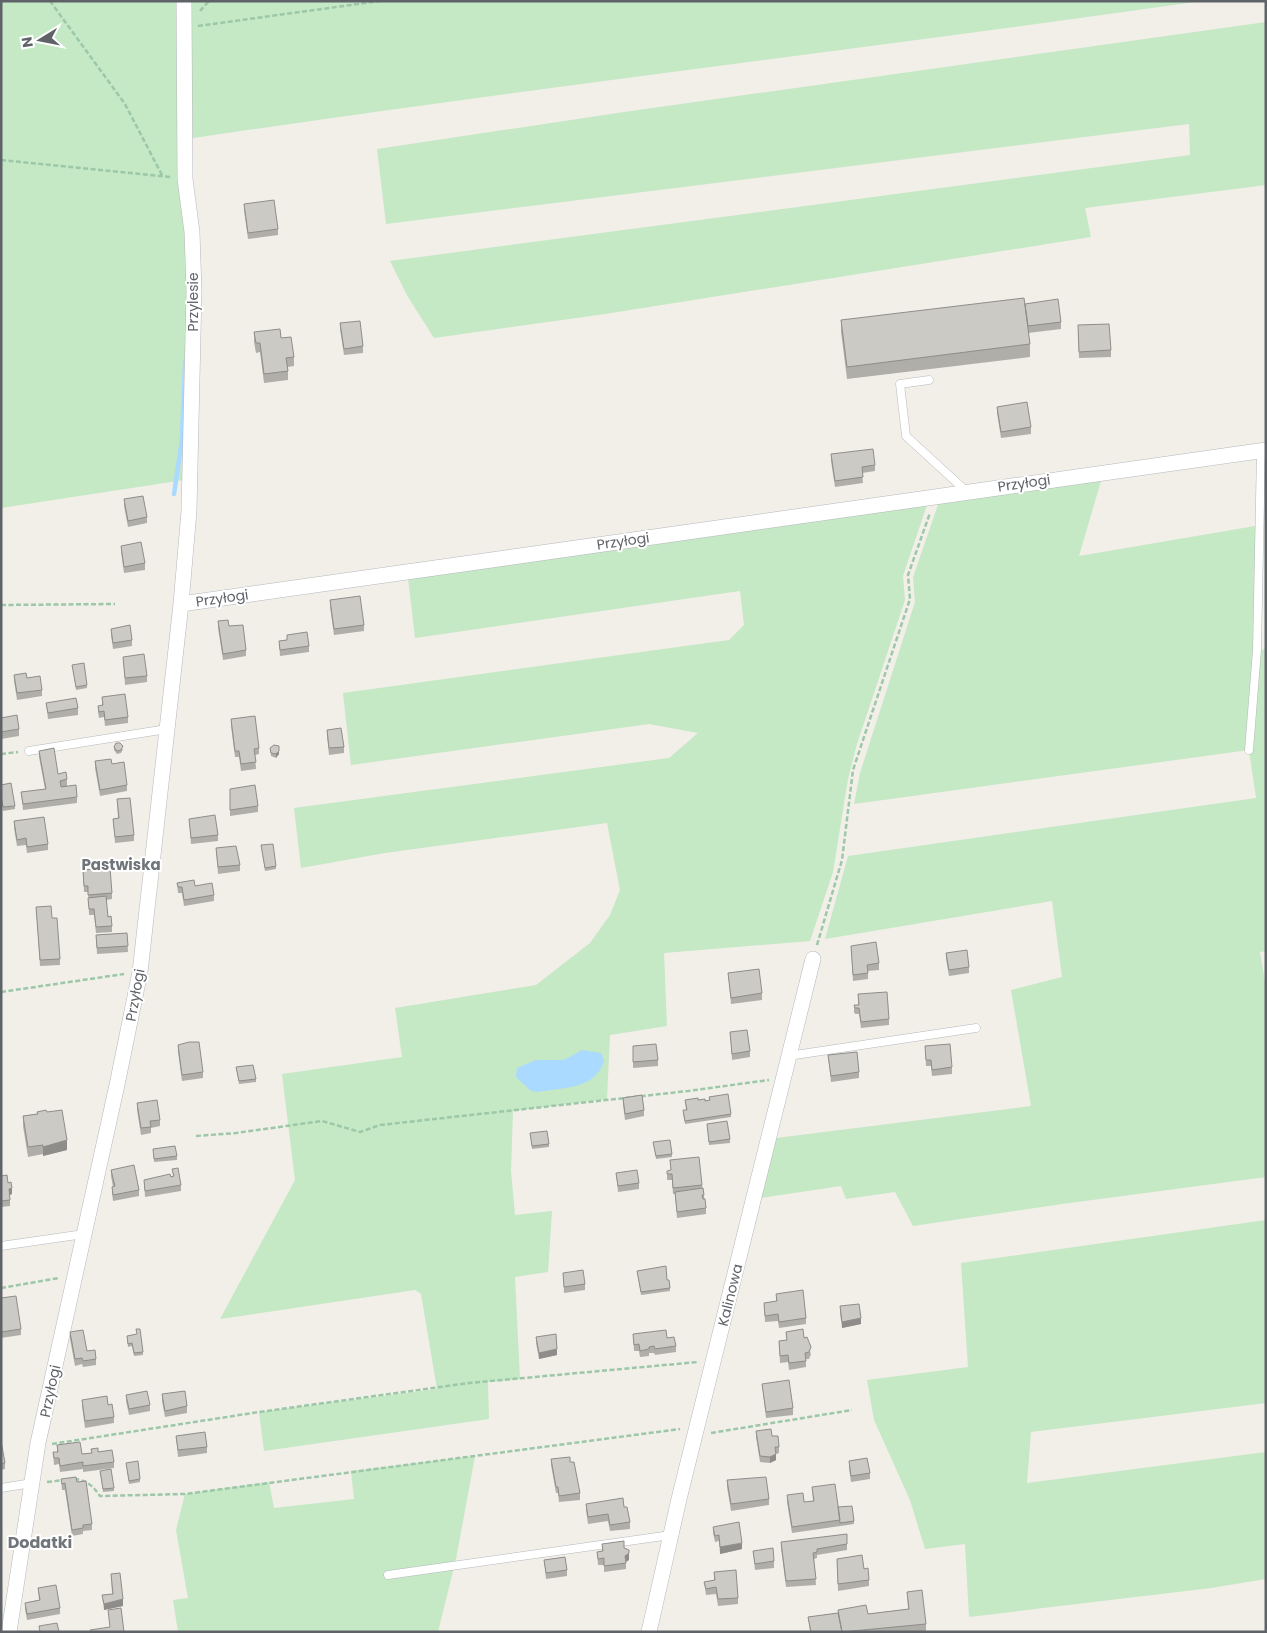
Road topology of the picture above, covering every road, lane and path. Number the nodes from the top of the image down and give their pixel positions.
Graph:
1 (50, 1) edge
2 (184, 1) edge
3 (209, 1) edge
4 (380, 1) edge
5 (1, 160) edge
6 (163, 176) junction
7 (185, 179) junction
8 (929, 380) dead end
9 (1263, 450) edge
10 (966, 492) junction
11 (936, 496) junction
12 (115, 604) dead end
13 (181, 604) junction
14 (1, 605) edge
15 (167, 729) junction
16 (1250, 750) dead end
17 (29, 751) joint
18 (1, 754) edge
19 (813, 959) joint
20 (140, 972) junction
21 (1, 992) edge
22 (976, 1028) dead end
23 (788, 1056) junction
24 (782, 1078) junction
25 (196, 1136) dead end
26 (84, 1234) junction
27 (1, 1246) edge
28 (75, 1275) junction
29 (1, 1288) edge
30 (714, 1360) junction
31 (852, 1410) dead end
32 (696, 1431) junction
33 (38, 1444) junction
34 (32, 1484) junction
35 (1, 1488) edge
36 (670, 1536) junction
37 (388, 1575) dead end
38 (9, 1632) edge
39 (649, 1632) edge

1 - 6 path
2 - 7 street, Przylesie
3 - 4 path
5 - 6 path
6 - 7 path
7 - 13 street, Przylesie
8 - 10 lane
9 - 10 street, Przyłogi
9 - 16 lane
10 - 11 street, Przyłogi
11 - 13 street, Przyłogi
11 - 19 path
12 - 14 path
13 - 15 street, Przyłogi
15 - 17 lane
15 - 20 street, Przyłogi
17 - 18 path
19 - 23 street, Kalinowa
20 - 21 path
20 - 26 street, Przyłogi
22 - 23 lane
23 - 24 street, Kalinowa
24 - 25 path
24 - 30 street, Kalinowa
26 - 27 lane
26 - 28 street, Przyłogi
28 - 29 path
28 - 33 street, Przyłogi
30 - 32 street, Kalinowa
30 - 33 path
31 - 32 path
32 - 34 path
32 - 36 street, Kalinowa
33 - 34 street, Przyłogi
34 - 35 lane
34 - 38 street, Przyłogi
36 - 37 lane
36 - 39 street, Kalinowa

